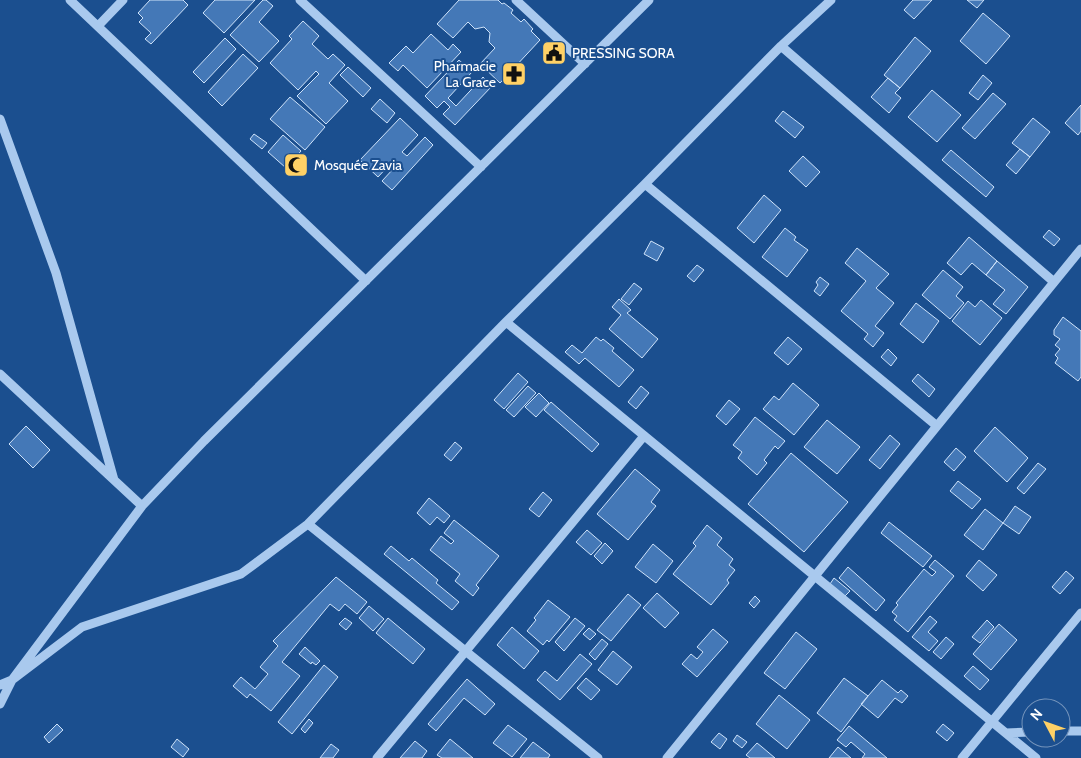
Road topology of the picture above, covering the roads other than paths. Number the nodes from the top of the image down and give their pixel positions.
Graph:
1 (70, 0) edge
2 (123, 0) edge
3 (300, 0) edge
4 (516, 0) edge
5 (649, 0) edge
6 (831, 0) edge
7 (98, 26) junction
8 (781, 46) junction
9 (585, 64) junction
10 (0, 119) edge
11 (481, 167) junction
12 (645, 184) junction
13 (1081, 249) edge
14 (366, 281) junction
15 (1054, 282) junction
16 (506, 322) junction
17 (0, 374) edge
18 (937, 426) junction
19 (644, 436) junction
20 (114, 480) junction
21 (142, 506) junction
22 (308, 524) junction
23 (815, 576) junction
24 (1081, 612) edge
25 (465, 651) junction
26 (12, 680) junction
27 (0, 685) edge
28 (0, 704) edge
29 (992, 722) junction
30 (1021, 732) edge
31 (1006, 733) junction
32 (377, 758) edge
33 (598, 758) edge
34 (667, 758) edge
35 (962, 758) edge
36 (1036, 758) edge

1 - 7 street
2 - 7 street
3 - 11 street
4 - 9 street
5 - 9 street
6 - 8 street
7 - 14 street
8 - 12 street
8 - 15 street
9 - 11 street
10 - 20 street
11 - 14 street
12 - 16 street
12 - 18 street
13 - 15 street
14 - 21 street
15 - 18 street
16 - 19 street
16 - 22 street
17 - 20 street
18 - 23 street
19 - 23 street
19 - 25 street
20 - 21 street
21 - 26 street
22 - 25 street
22 - 26 street
23 - 29 street
23 - 34 street
24 - 29 street
25 - 32 street
25 - 33 street
26 - 27 street
26 - 28 street
29 - 31 street
29 - 35 street
30 - 31 street
31 - 36 street

